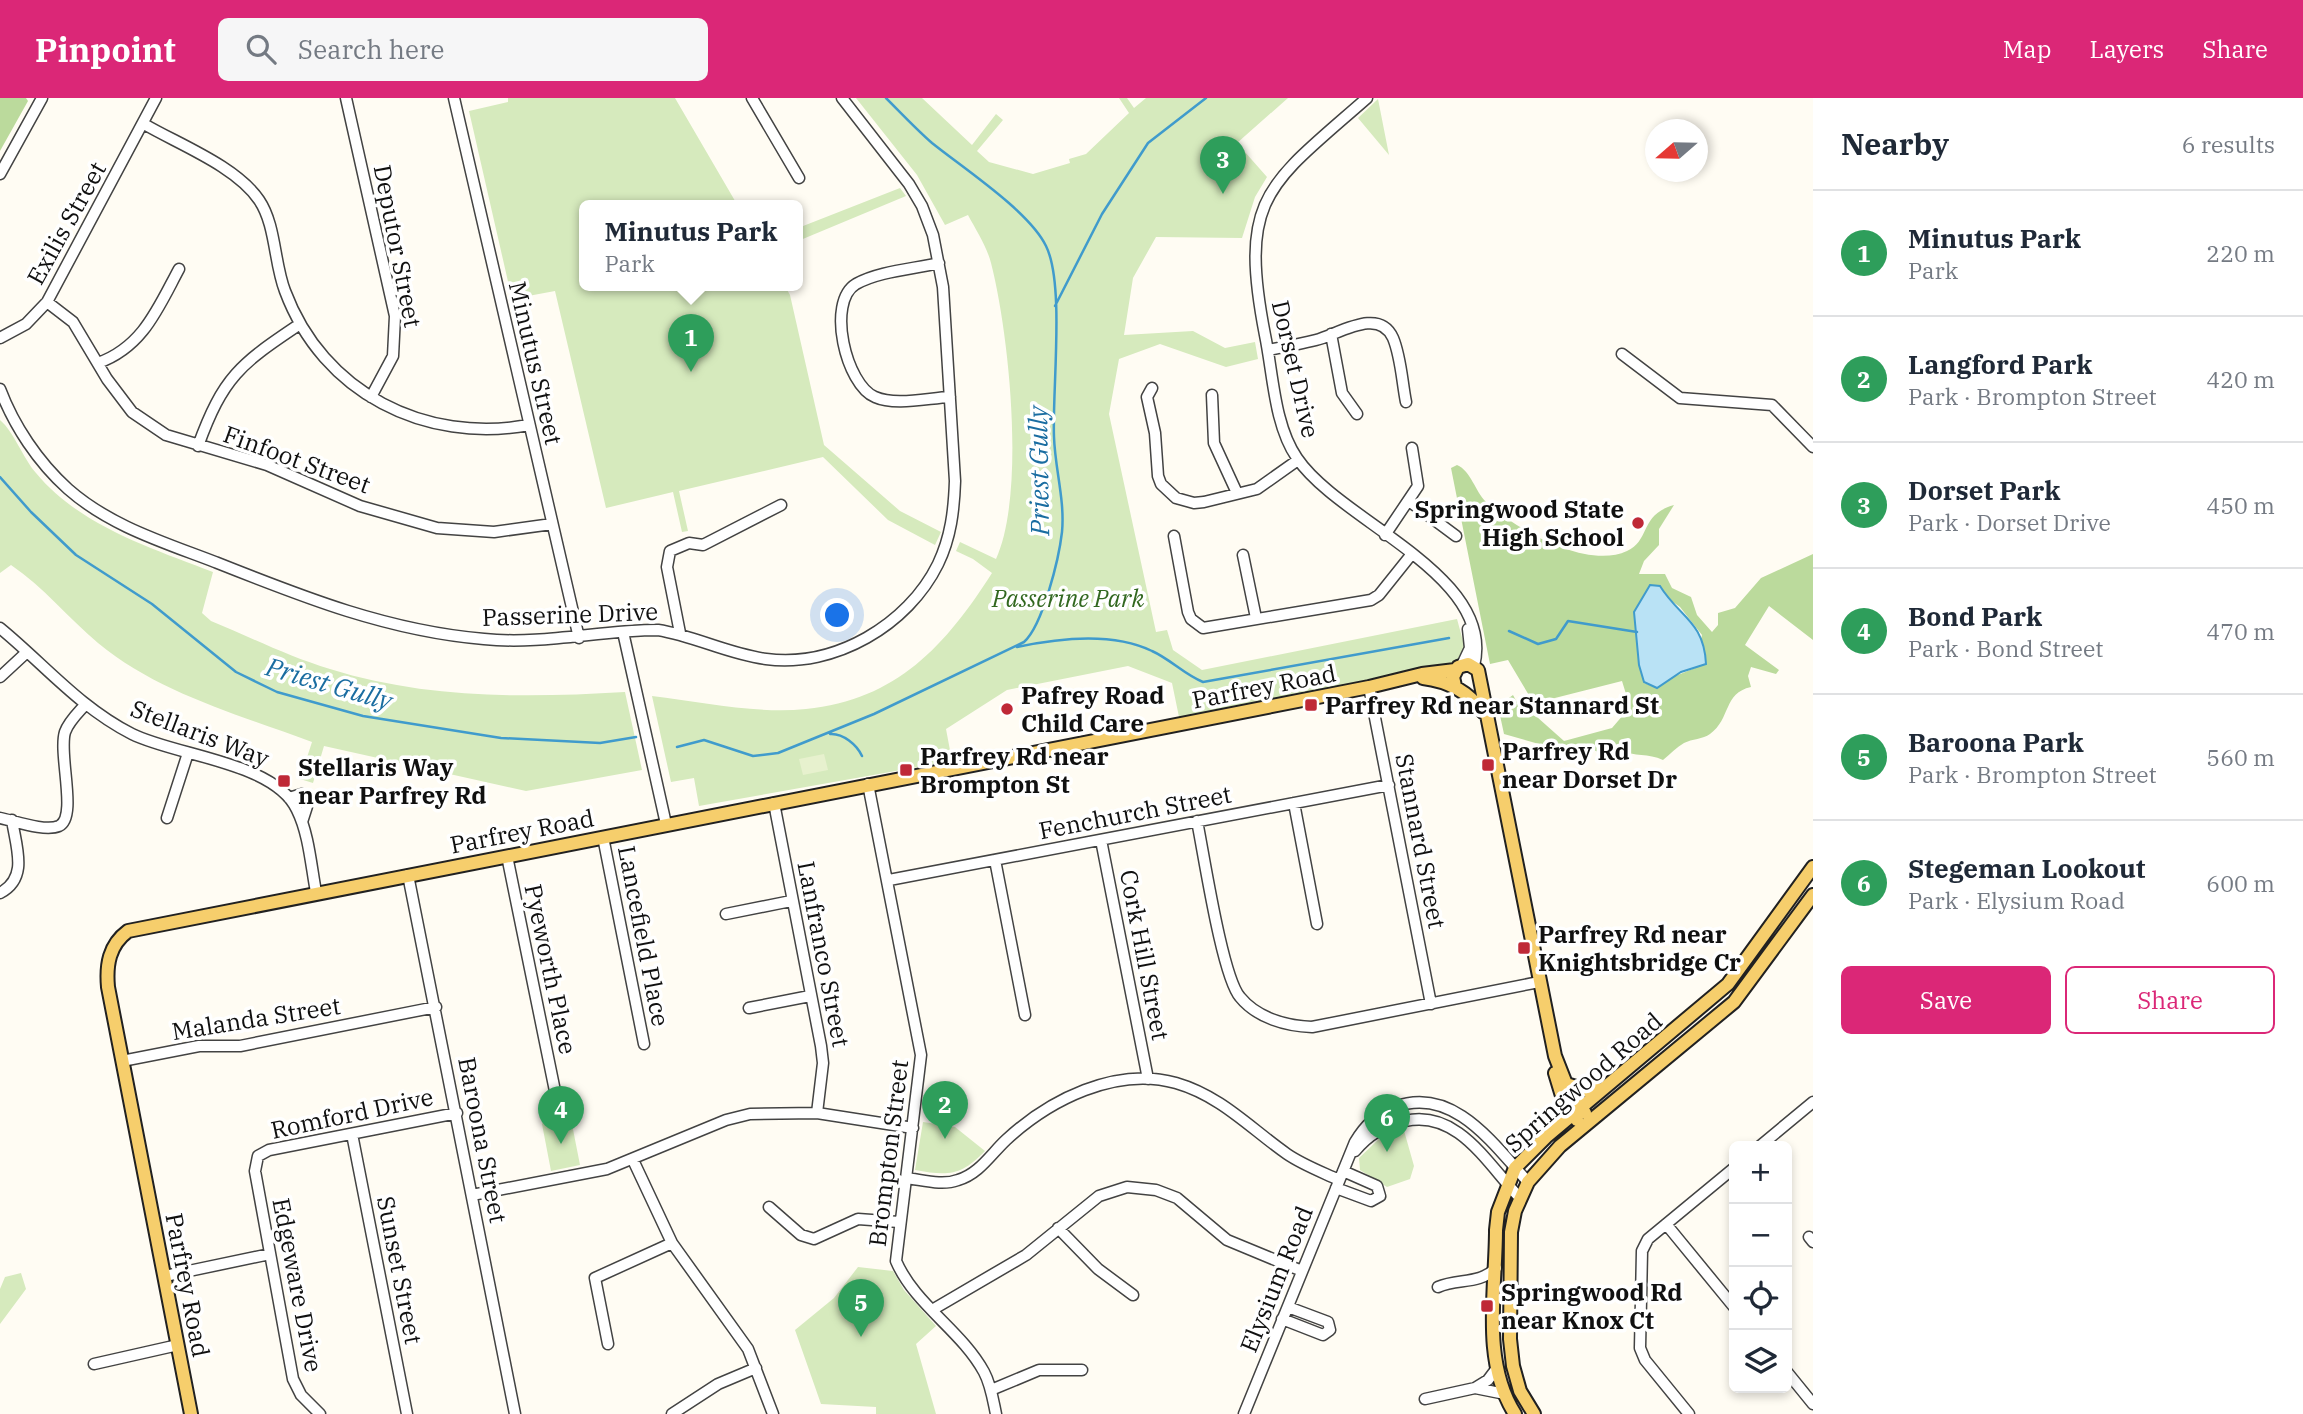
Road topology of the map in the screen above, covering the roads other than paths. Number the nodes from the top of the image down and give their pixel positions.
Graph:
1 (42, 98) edge
2 (156, 98) edge
3 (162, 98) edge
4 (346, 98) edge
5 (454, 98) edge
6 (752, 98) edge
7 (842, 98) edge
8 (1367, 98) edge
9 (151, 111) junction
10 (144, 124) junction
11 (0, 174) edge
12 (799, 178) dead end
13 (939, 263) junction
14 (179, 269) dead end
15 (47, 302) junction
16 (300, 324) junction
17 (1331, 334) junction
18 (0, 338) edge
19 (1268, 350) junction
20 (1622, 354) dead end
21 (98, 363) junction
22 (1152, 388) dead end
23 (0, 389) edge
24 (1212, 395) dead end
25 (371, 397) junction
26 (950, 397) junction
27 (1406, 402) dead end
28 (1357, 414) dead end
29 (529, 425) junction
30 (198, 446) junction
31 (1813, 447) edge
32 (1412, 448) dead end
33 (1298, 460) junction
34 (1237, 493) junction
35 (1409, 501) junction
36 (781, 505) dead end
37 (552, 524) junction
38 (1385, 535) junction
39 (1174, 536) dead end
40 (1456, 536) dead end
41 (1244, 555) dead end
42 (1411, 555) junction
43 (1256, 618) junction
44 (0, 628) edge
45 (623, 632) junction
46 (680, 633) junction
47 (579, 638) junction
48 (27, 652) junction
49 (1464, 667) junction
50 (0, 677) edge
51 (1413, 678) junction
52 (1479, 686) junction
53 (1369, 687) junction
54 (1460, 690) junction
55 (85, 705) junction
56 (1488, 718) junction
57 (187, 753) junction
58 (868, 784) junction
59 (1389, 785) junction
60 (289, 798) junction
61 (774, 803) junction
62 (1294, 803) junction
63 (0, 818) edge
64 (167, 818) dead end
65 (12, 820) junction
66 (1197, 821) junction
67 (302, 822) junction
68 (666, 824) junction
69 (603, 837) junction
70 (1101, 840) junction
71 (507, 856) junction
72 (995, 860) junction
73 (1813, 867) edge
74 (408, 875) junction
75 (889, 880) junction
76 (316, 892) junction
77 (0, 893) edge
78 (1813, 895) edge
79 (791, 901) junction
80 (726, 914) dead end
81 (1317, 924) dead end
82 (1539, 982) junction
83 (810, 996) junction
84 (1431, 1004) junction
85 (436, 1007) junction
86 (749, 1008) dead end
87 (1025, 1015) dead end
88 (644, 1044) dead end
89 (1555, 1056) junction
90 (122, 1060) junction
91 (1147, 1079) junction
92 (1566, 1084) junction
93 (1605, 1089) junction
94 (555, 1091) dead end
95 (1813, 1102) edge
96 (1577, 1111) junction
97 (457, 1113) junction
98 (817, 1113) junction
99 (1587, 1125) junction
100 (913, 1128) junction
101 (352, 1134) junction
102 (1766, 1141) edge
103 (258, 1156) joint
104 (633, 1160) junction
105 (1348, 1160) junction
106 (1515, 1167) junction
107 (1729, 1172) edge
108 (906, 1178) junction
109 (1340, 1180) junction
110 (1528, 1182) junction
111 (1507, 1185) junction
112 (472, 1195) junction
113 (1520, 1198) junction
114 (769, 1207) dead end
115 (899, 1222) junction
116 (1666, 1224) junction
117 (1058, 1228) junction
118 (672, 1243) junction
119 (270, 1254) junction
120 (1496, 1268) junction
121 (1302, 1271) junction
122 (165, 1276) junction
123 (1473, 1281) junction
124 (1438, 1287) dead end
125 (1133, 1295) dead end
126 (1495, 1299) junction
127 (1729, 1301) edge
128 (1288, 1307) junction
129 (932, 1310) junction
130 (1282, 1320) junction
131 (608, 1344) dead end
132 (178, 1345) junction
133 (94, 1364) dead end
134 (756, 1368) junction
135 (1497, 1368) junction
136 (1082, 1370) dead end
137 (1792, 1378) edge
138 (1475, 1388) junction
139 (991, 1390) junction
140 (1504, 1394) junction
141 (1425, 1398) dead end
142 (1813, 1404) edge
143 (191, 1414) edge
144 (320, 1414) edge
145 (407, 1414) edge
146 (515, 1414) edge
147 (672, 1414) edge
148 (773, 1414) edge
149 (996, 1414) edge
150 (1244, 1414) edge
151 (1515, 1414) edge
152 (1534, 1414) edge
153 (1689, 1414) edge

1 - 11 street
2 - 9 street, Exilis Street
3 - 9 street, Exilis Street
4 - 25 street, Deputor Street
5 - 29 street, Minutus Street
6 - 12 street
7 - 13 street, Passerine Drive
8 - 19 street, Dorset Drive
9 - 10 street, Exilis Street
10 - 15 street, Exilis Street
10 - 16 street
13 - 26 street, Passerine Drive
13 - 26 street
14 - 21 street
15 - 18 street, Exilis Street
15 - 21 street, Finfoot Street
16 - 25 street
16 - 30 street
17 - 19 street
17 - 27 street
17 - 28 street
19 - 33 street, Dorset Drive
20 - 31 street
21 - 30 street, Finfoot Street
22 - 34 street
23 - 47 street, Passerine Drive
24 - 34 street
25 - 29 street
26 - 46 street, Passerine Drive
29 - 37 street, Minutus Street
30 - 37 street, Finfoot Street
32 - 35 street
33 - 34 street
33 - 38 street, Dorset Drive
35 - 38 street
35 - 40 street
36 - 46 street
37 - 47 street, Minutus Street
38 - 42 street, Dorset Drive
39 - 43 street
41 - 43 street
42 - 43 street
42 - 49 street, Dorset Drive
44 - 48 street, Stellaris Way
45 - 46 street, Passerine Drive
45 - 47 street, Passerine Drive
45 - 68 street
48 - 50 street
48 - 55 street, Stellaris Way
49 - 51 main road, Parfrey Road
49 - 52 main road
49 - 54 main road
51 - 53 main road, Parfrey Road
51 - 54 main road, Parfrey Road
52 - 54 main road
52 - 56 main road
53 - 58 main road, Parfrey Road
53 - 59 street, Stannard Street
54 - 56 main road
55 - 57 street, Stellaris Way
55 - 65 street
56 - 82 main road
57 - 60 street, Stellaris Way
57 - 64 street
58 - 61 main road, Parfrey Road
58 - 75 street, Brompton Street
59 - 62 street, Fenchurch Street
59 - 84 street, Stannard Street
60 - 67 street, Stellaris Way
60 - 67 street, Stellaris Way
61 - 68 main road, Parfrey Road
61 - 79 street, Lanfranco Street
62 - 66 street, Fenchurch Street
62 - 81 street
63 - 65 street
65 - 77 street
66 - 70 street, Fenchurch Street
66 - 84 street
67 - 76 street, Stellaris Way
68 - 69 main road, Parfrey Road
69 - 71 main road, Parfrey Road
69 - 88 street, Lancefield Place
70 - 72 street, Fenchurch Street
70 - 91 street, Cork Hill Street
71 - 74 main road, Parfrey Road
71 - 94 street, Pyeworth Place
72 - 75 street, Fenchurch Street
72 - 87 street
73 - 93 main road, Springwood Road
74 - 76 main road, Parfrey Road
74 - 85 street, Baroona Street
75 - 100 street, Brompton Street
76 - 90 main road, Parfrey Road
78 - 99 main road, Springwood Road
79 - 80 street
79 - 83 street, Lanfranco Street
82 - 84 street
82 - 89 main road
83 - 86 street
83 - 98 street, Lanfranco Street
85 - 90 street, Malanda Street
85 - 97 street, Baroona Street
89 - 92 main road
89 - 96 main road
90 - 122 main road, Parfrey Road
91 - 108 street
91 - 109 street
92 - 93 main road
92 - 96 main road
93 - 96 main road, Springwood Road
95 - 102 street
96 - 99 main road
96 - 106 main road, Springwood Road
97 - 101 street, Romford Drive
97 - 112 street, Baroona Street
98 - 100 street
98 - 104 street
99 - 110 main road, Springwood Road
100 - 108 street, Brompton Street
101 - 103 street, Romford Drive
101 - 145 street, Sunset Street
103 - 119 street, Edgeware Drive
104 - 112 street
104 - 118 street
105 - 106 street, Elysium Road
105 - 109 street, Elysium Road
105 - 111 street, Elysium Road
106 - 110 street, Elysium Road
106 - 111 main road, Springwood Road
107 - 116 street
108 - 115 street, Brompton Street
109 - 121 street, Elysium Road
110 - 113 main road, Springwood Road
111 - 113 street, Elysium Road
111 - 120 main road, Springwood Road
112 - 146 street, Baroona Street
113 - 152 main road, Springwood Road
114 - 115 street
115 - 129 street, Brompton Street
116 - 127 street
116 - 153 street
117 - 121 street
117 - 125 street
117 - 129 street
118 - 131 street
118 - 134 street
119 - 122 street
119 - 144 street, Edgeware Drive
120 - 123 street
120 - 126 main road, Springwood Road
121 - 128 street, Elysium Road
122 - 132 main road, Parfrey Road
123 - 124 street
123 - 126 street
126 - 135 main road, Springwood Road
128 - 130 street, Elysium Road
128 - 130 street
129 - 139 street, Brompton Street
130 - 150 street, Elysium Road
132 - 133 street
132 - 143 main road, Parfrey Road
134 - 147 street
134 - 148 street
135 - 138 street
135 - 140 main road, Springwood Road
136 - 139 street
137 - 142 street
138 - 140 street
138 - 141 street
139 - 149 street, Brompton Street
140 - 151 main road, Springwood Road

